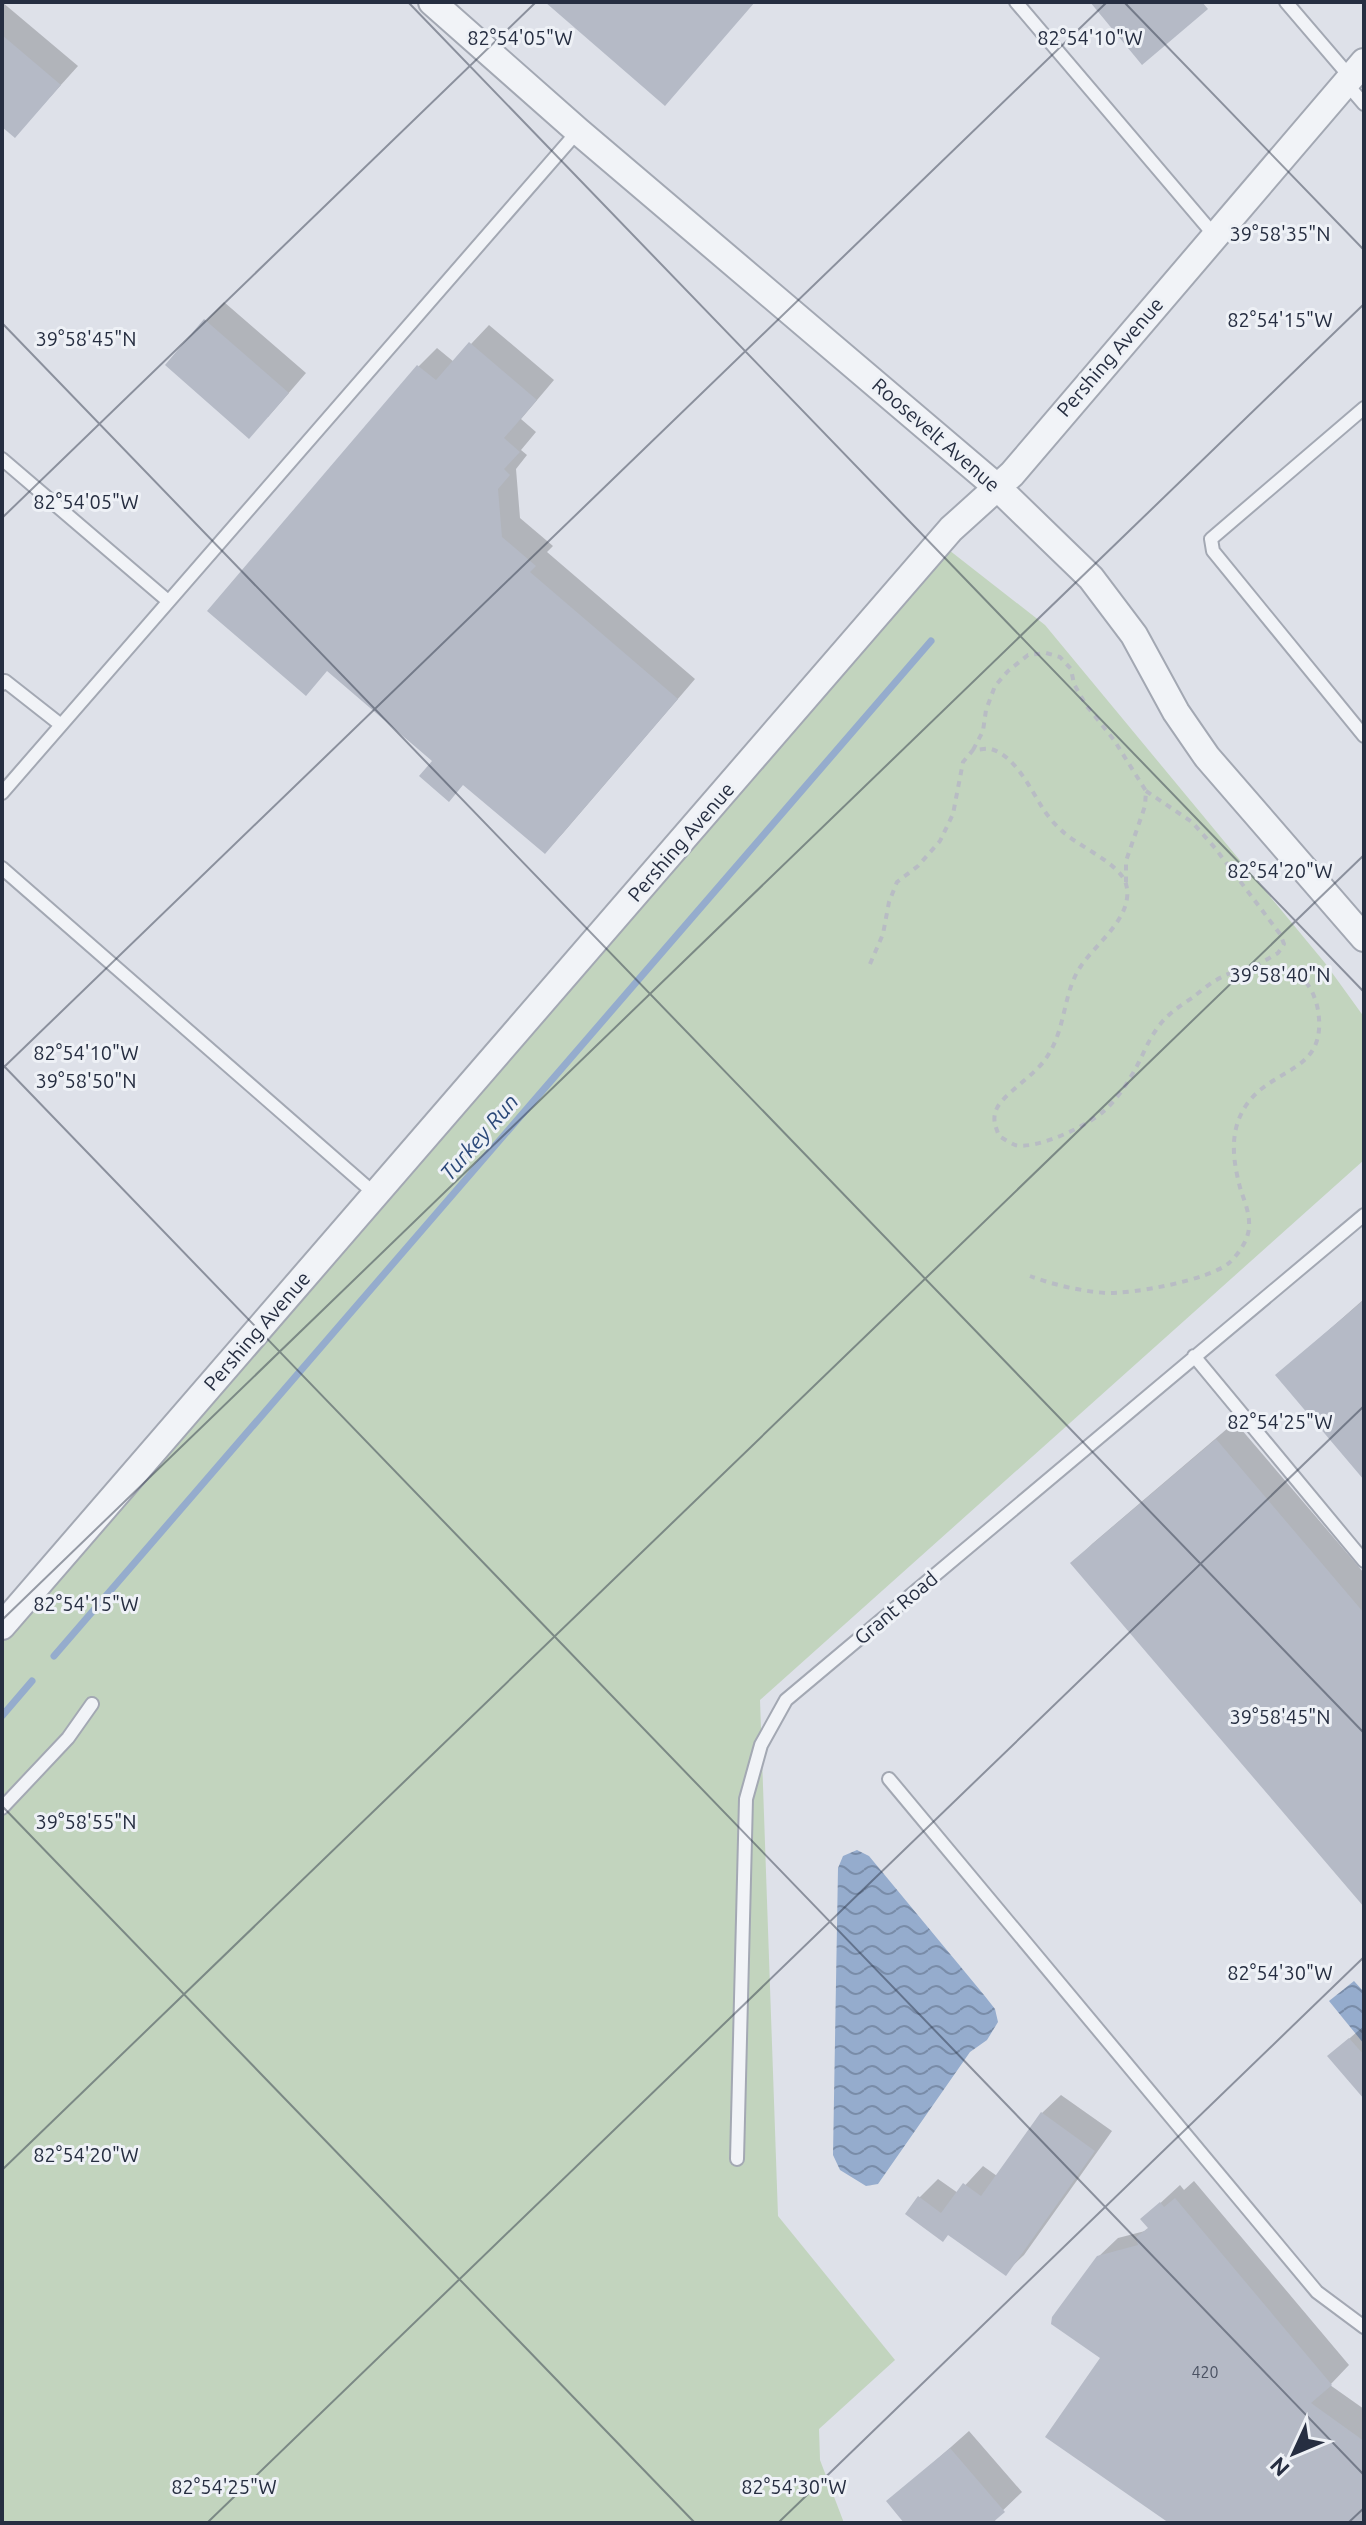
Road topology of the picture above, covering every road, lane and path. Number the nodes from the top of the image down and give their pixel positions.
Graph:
1 (432, 2) edge
2 (1016, 2) edge
3 (1286, 2) edge
4 (1354, 74) edge
5 (1364, 104) edge
6 (578, 131) junction
7 (1215, 236) junction
8 (1364, 408) edge
9 (2, 459) edge
10 (998, 488) junction
11 (168, 601) junction
12 (2, 684) edge
13 (61, 725) junction
14 (1364, 736) edge
15 (973, 750) junction
16 (1146, 791) junction
17 (2, 793) edge
18 (2, 868) edge
19 (1126, 882) junction
20 (1364, 938) edge
21 (870, 964) dead end
22 (1251, 968) junction
23 (375, 1194) junction
24 (1364, 1215) edge
25 (1030, 1276) dead end
26 (1194, 1356) junction
27 (1364, 1561) edge
28 (2, 1626) edge
29 (92, 1704) dead end
30 (889, 1779) dead end
31 (2, 1808) edge
32 (737, 2159) dead end
33 (1364, 2327) edge

1 - 6 street, Roosevelt Avenue
2 - 7 lane
3 - 4 lane
4 - 5 lane
4 - 7 street, Pershing Avenue
6 - 10 street, Roosevelt Avenue
6 - 11 lane
7 - 10 street, Pershing Avenue
8 - 14 lane
9 - 11 lane
10 - 20 street, Roosevelt Avenue
10 - 23 street, Pershing Avenue
11 - 13 lane
12 - 13 lane
13 - 17 lane
15 - 16 path
15 - 19 path
15 - 21 path
16 - 19 path
16 - 22 path
18 - 23 lane
19 - 22 path
22 - 25 path
23 - 28 street, Pershing Avenue
24 - 26 lane, Grant Road
26 - 27 lane
26 - 32 lane, Grant Road
29 - 31 lane
30 - 33 lane

